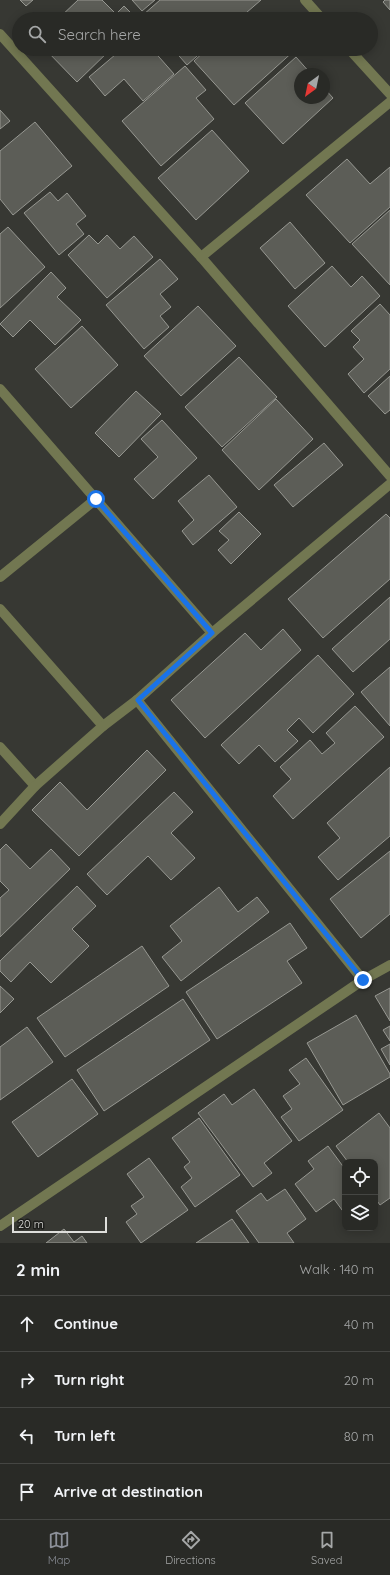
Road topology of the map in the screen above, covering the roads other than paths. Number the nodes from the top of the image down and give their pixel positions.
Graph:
1 (305, 0) edge
2 (316, 12) edge
3 (0, 34) edge
4 (12, 47) edge
5 (20, 56) edge
6 (355, 56) edge
7 (390, 94) edge
8 (390, 102) edge
9 (201, 257) junction
10 (0, 388) edge
11 (390, 476) edge
12 (390, 484) edge
13 (96, 499) junction
14 (0, 576) edge
15 (0, 609) edge
16 (212, 633) junction
17 (138, 700) junction
18 (103, 726) junction
19 (0, 747) edge
20 (35, 786) junction
21 (0, 824) edge
22 (390, 965) edge
23 (363, 980) junction
24 (0, 1226) edge

1 - 2 street
3 - 4 street
5 - 9 street
6 - 7 street
8 - 9 street
9 - 11 street
10 - 13 street
12 - 16 street
13 - 14 street
13 - 16 street
15 - 18 street
16 - 17 street
17 - 18 street
17 - 23 street
18 - 20 street
19 - 20 street
20 - 21 street
22 - 23 street
23 - 24 street

